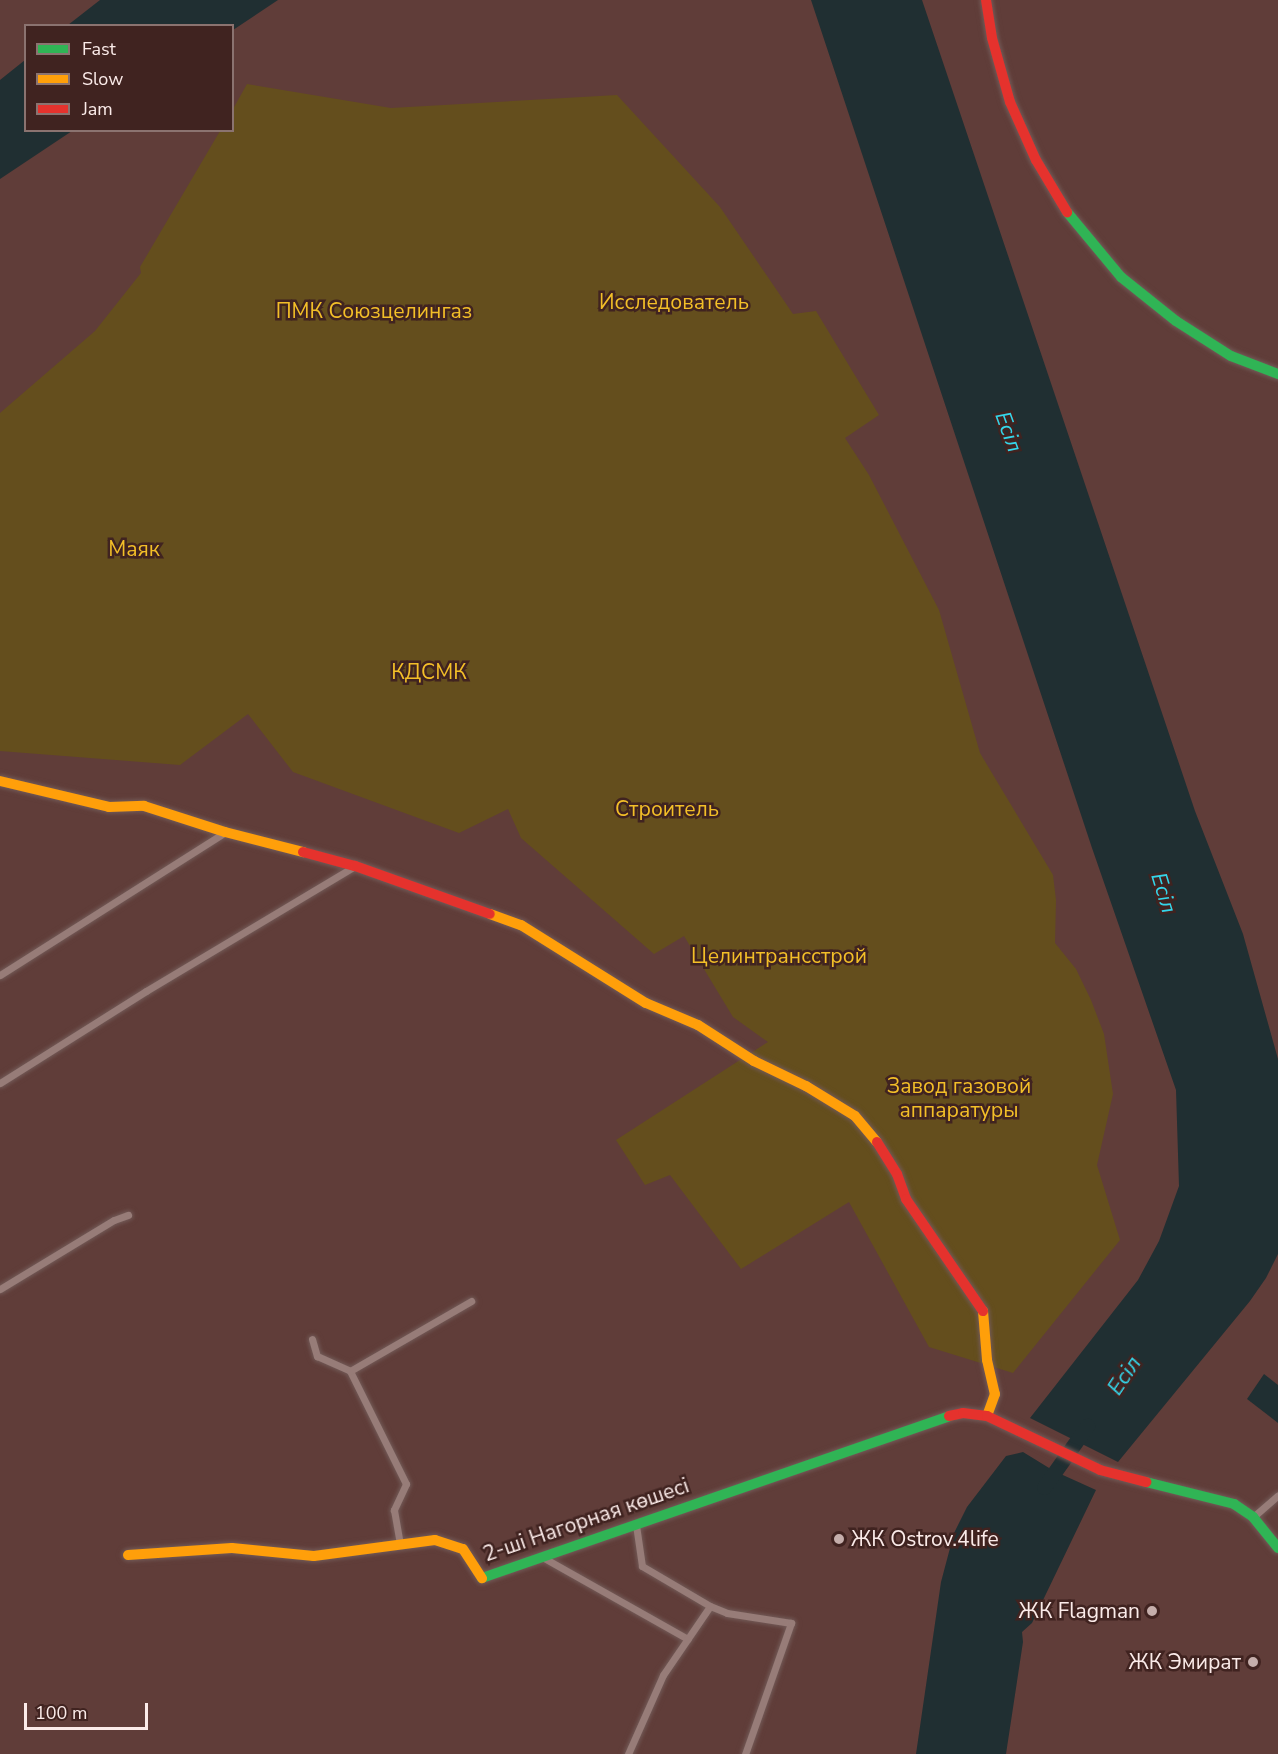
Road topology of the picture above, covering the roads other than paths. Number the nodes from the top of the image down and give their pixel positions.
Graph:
1 (986, 0) edge
2 (1278, 374) edge
3 (0, 782) edge
4 (225, 832) junction
5 (355, 866) junction
6 (0, 975) edge
7 (0, 1083) edge
8 (128, 1215) dead end
9 (0, 1289) edge
10 (471, 1301) dead end
11 (312, 1340) dead end
12 (350, 1371) junction
13 (987, 1416) junction
14 (1278, 1496) edge
15 (1252, 1517) junction
16 (636, 1525) junction
17 (400, 1543) junction
18 (1276, 1544) edge
19 (128, 1555) dead end
20 (544, 1558) junction
21 (710, 1606) junction
22 (688, 1639) junction
23 (628, 1754) edge
24 (745, 1754) edge

1 - 2 street
3 - 4 street
4 - 5 street
4 - 6 street
5 - 7 street
5 - 13 street
8 - 9 street
10 - 12 street
11 - 12 street
12 - 17 street
13 - 15 street
13 - 16 street, 2-ші Нагорная көшесі
14 - 15 street
15 - 18 street
16 - 20 street, 2-ші Нагорная көшесі
16 - 21 street
17 - 19 street, 2-ші Нагорная көшесі
17 - 20 street, 2-ші Нагорная көшесі
20 - 22 street
21 - 22 street
21 - 24 street
22 - 23 street

